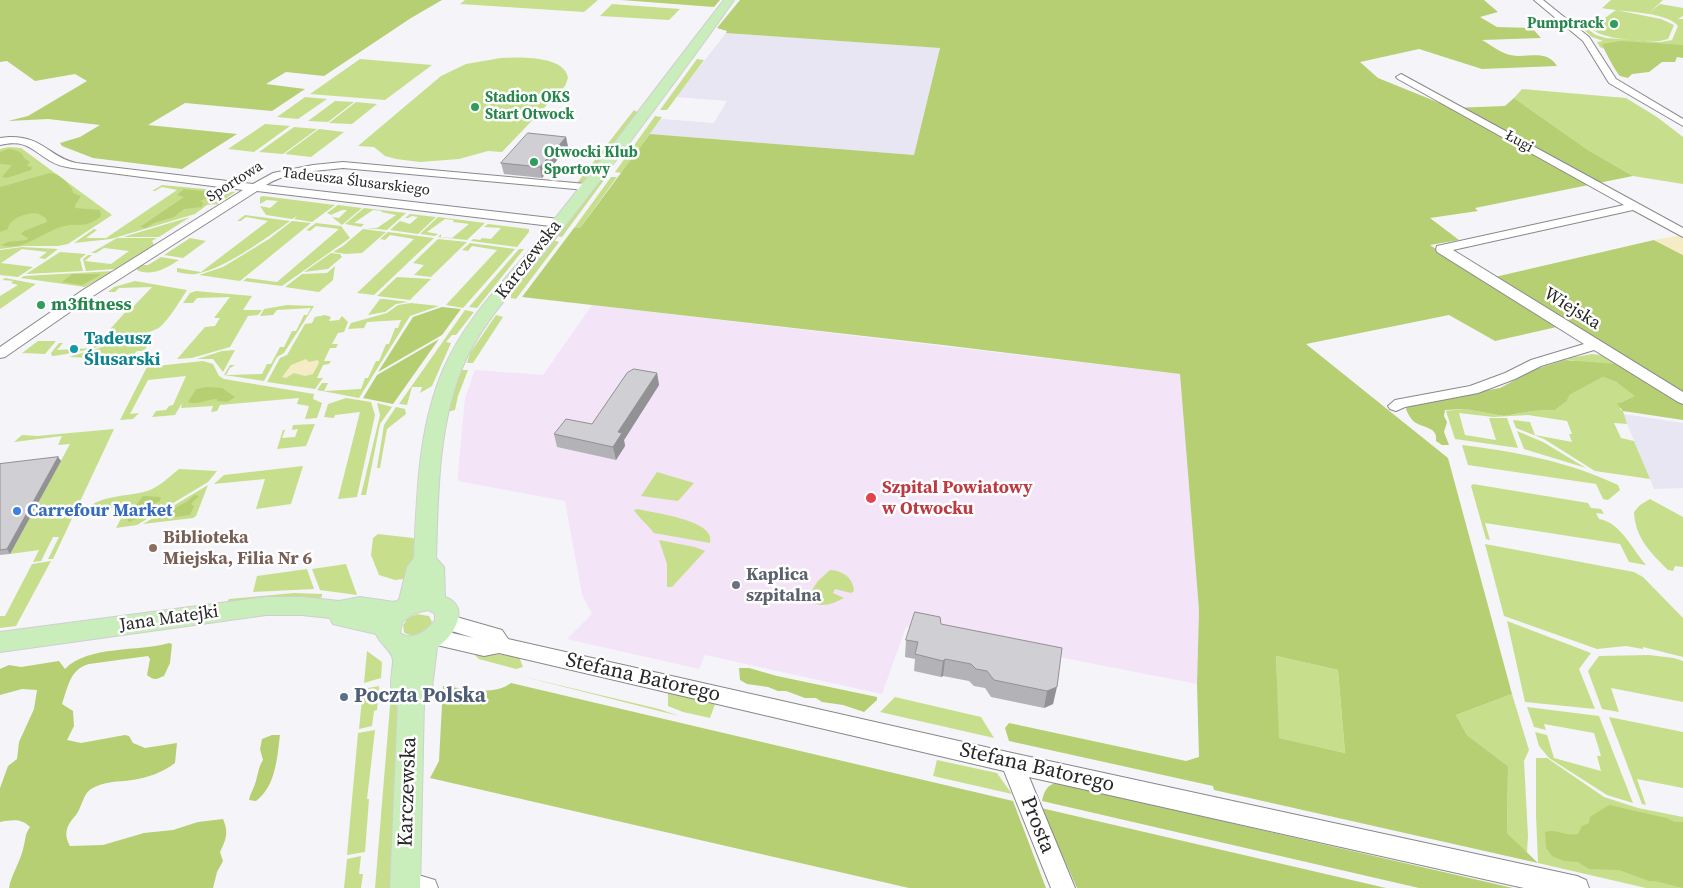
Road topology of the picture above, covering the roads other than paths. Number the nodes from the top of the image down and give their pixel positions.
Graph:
1 (730, 0) edge
2 (1538, 0) edge
3 (1401, 77) dead end
4 (1683, 122) edge
5 (3, 140) edge
6 (257, 186) junction
7 (586, 187) junction
8 (1637, 206) junction
9 (559, 223) junction
10 (1683, 233) edge
11 (1442, 250) joint
12 (1596, 346) junction
13 (0, 354) edge
14 (1683, 400) edge
15 (1396, 406) dead end
16 (425, 561) junction
17 (433, 602) junction
18 (399, 622) junction
19 (436, 634) junction
20 (0, 642) edge
21 (411, 697) junction
22 (1012, 763) junction
23 (412, 886) edge
24 (1063, 888) edge
25 (1577, 888) edge

1 - 7 main road, Karczewska
2 - 4 street
3 - 8 street, Ługi
5 - 6 street, Tadeusza Ślusarskiego
6 - 7 street, Sportowa
6 - 9 street, Tadeusza Ślusarskiego
6 - 13 street, Sportowa
7 - 9 main road, Karczewska
8 - 10 street, Ługi
8 - 11 street
9 - 16 main road, Karczewska
11 - 12 street, Wiejska
12 - 14 street, Wiejska
12 - 15 street
16 - 17 main road, Karczewska
16 - 18 main road, Karczewska
17 - 18 main road
17 - 19 main road
18 - 19 main road
18 - 20 main road, Jana Matejki
18 - 21 main road, Karczewska
19 - 21 main road, Karczewska
19 - 22 street, Stefana Batorego
21 - 23 main road, Karczewska
22 - 24 street, Prosta
22 - 25 street, Stefana Batorego

